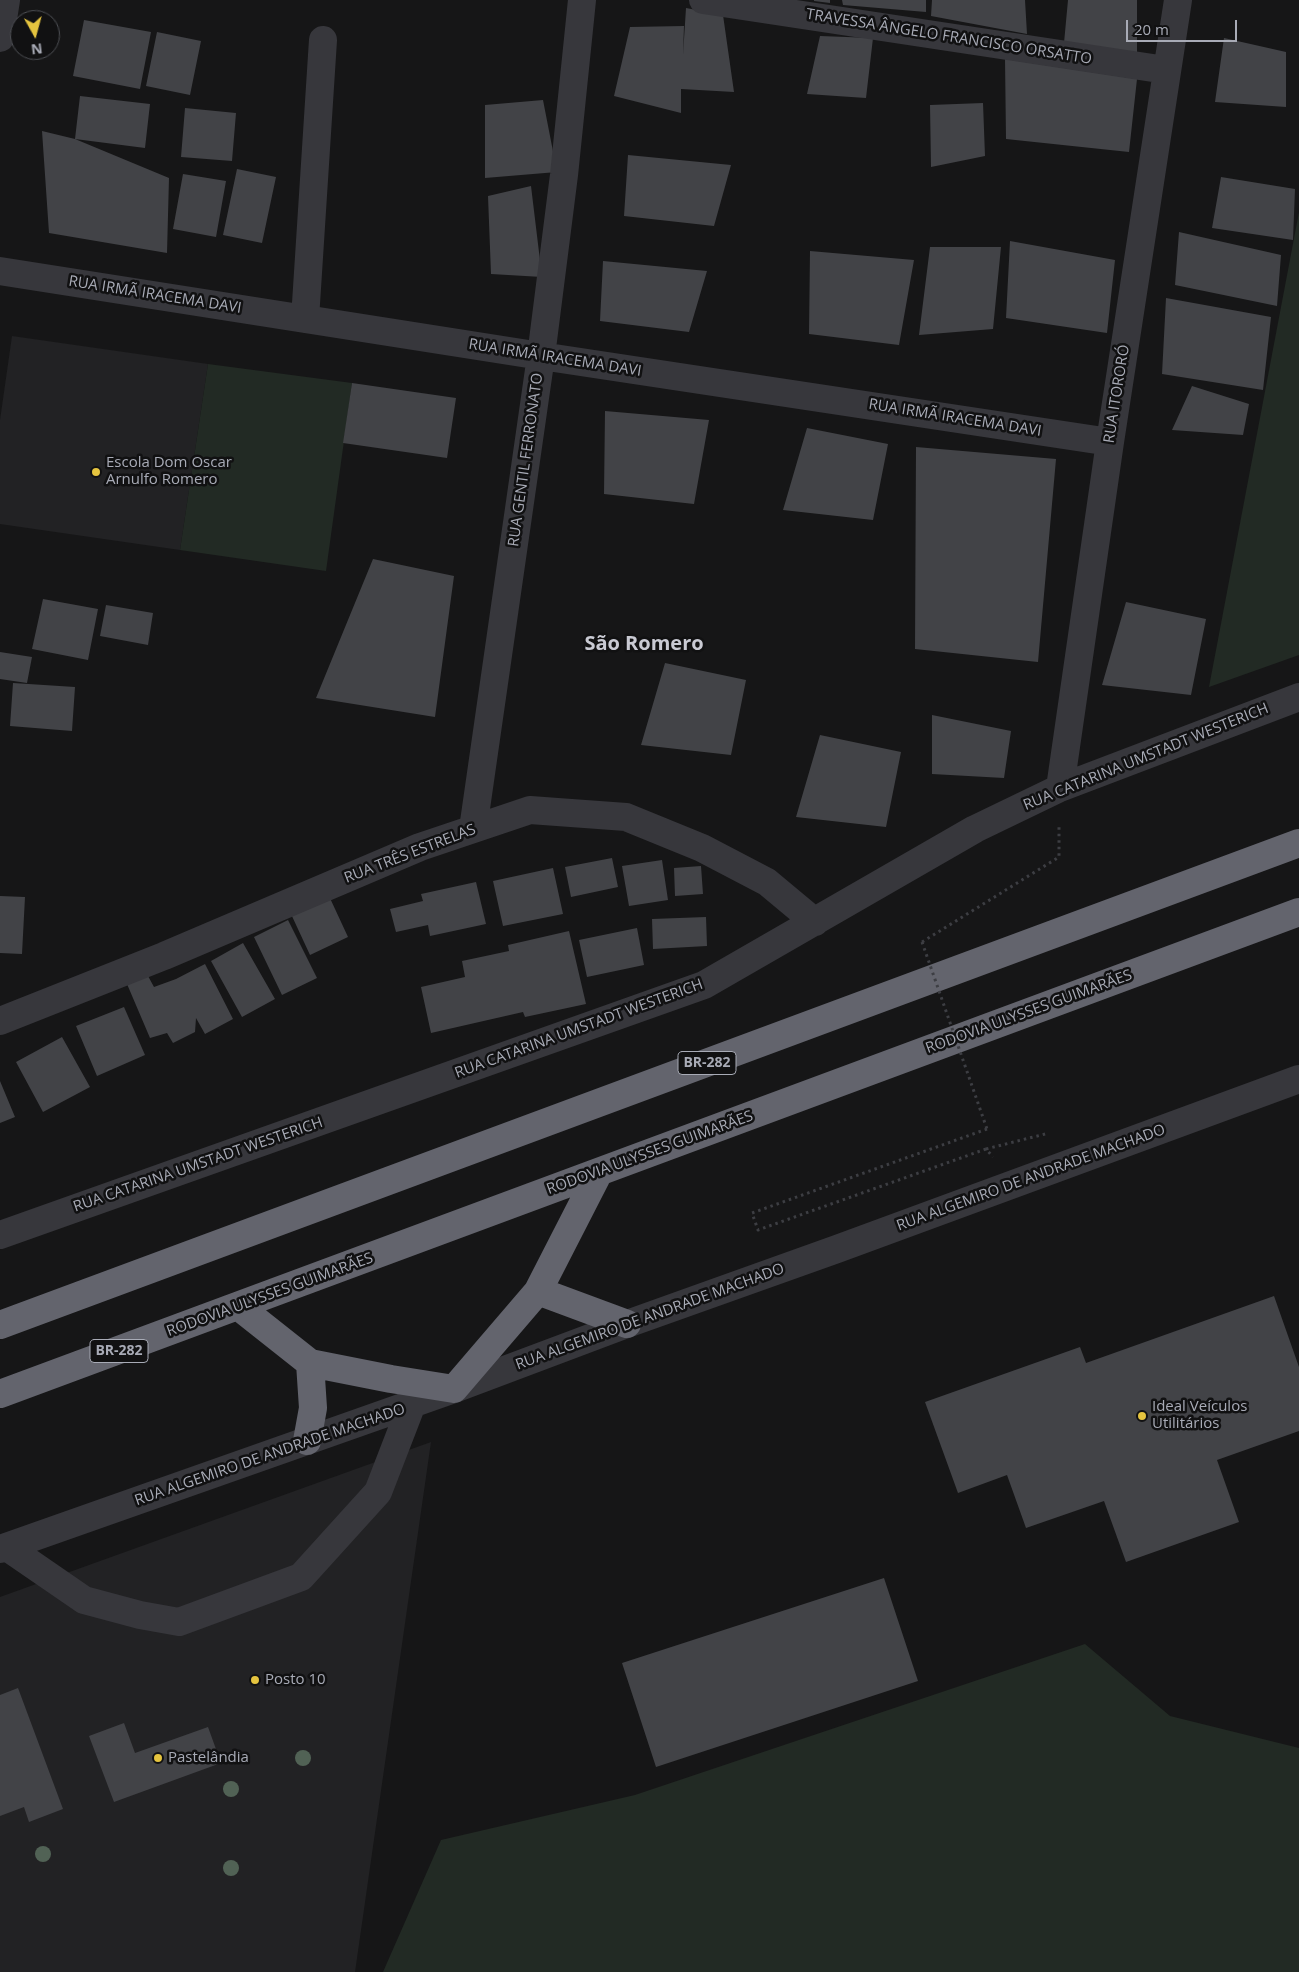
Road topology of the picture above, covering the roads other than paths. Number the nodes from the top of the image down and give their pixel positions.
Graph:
1 (6, 0) edge
2 (582, 0) edge
3 (703, 0) edge
4 (1178, 0) edge
5 (0, 38) edge
6 (323, 40) dead end
7 (1166, 70) junction
8 (0, 271) edge
9 (305, 319) junction
10 (541, 356) junction
11 (1110, 442) junction
12 (1299, 697) edge
13 (1060, 788) junction
14 (473, 829) junction
15 (1299, 843) edge
16 (1299, 912) edge
17 (815, 922) junction
18 (0, 1021) edge
19 (1299, 1079) edge
20 (600, 1172) junction
21 (0, 1234) edge
22 (538, 1291) junction
23 (238, 1306) junction
24 (627, 1324) junction
25 (0, 1326) edge
26 (310, 1362) junction
27 (454, 1389) junction
28 (0, 1394) edge
29 (412, 1404) junction
30 (307, 1442) junction
31 (4, 1548) edge

1 - 5 street
2 - 10 street, RUA GENTIL FERRONATO
3 - 7 street, TRAVESSA ÂNGELO FRANCISCO ORSATTO
4 - 7 street, RUA ITORORÓ
6 - 9 street
7 - 11 street, RUA ITORORÓ
8 - 9 street, RUA IRMÃ IRACEMA DAVI
9 - 10 street, RUA IRMÃ IRACEMA DAVI
10 - 11 street, RUA IRMÃ IRACEMA DAVI
10 - 14 street, RUA GENTIL FERRONATO
11 - 13 street, RUA ITORORÓ
12 - 13 street, RUA CATARINA UMSTADT WESTERICH
13 - 17 street, RUA CATARINA UMSTADT WESTERICH
14 - 17 street, RUA TRÊS ESTRELAS
14 - 18 street, RUA TRÊS ESTRELAS
15 - 25 highway, BR-282
16 - 20 highway, RODOVIA ULYSSES GUIMARÃES / BR-282
17 - 21 street, RUA CATARINA UMSTADT WESTERICH
19 - 24 street, RUA ALGEMIRO DE ANDRADE MACHADO
20 - 22 highway
20 - 23 highway, RODOVIA ULYSSES GUIMARÃES / BR-282
22 - 24 highway
22 - 27 highway
23 - 26 highway
23 - 28 highway, RODOVIA ULYSSES GUIMARÃES / BR-282
24 - 27 street, RUA ALGEMIRO DE ANDRADE MACHADO
26 - 27 highway
26 - 30 highway
27 - 29 street, RUA ALGEMIRO DE ANDRADE MACHADO
29 - 30 street, RUA ALGEMIRO DE ANDRADE MACHADO
29 - 31 street
30 - 31 street, RUA ALGEMIRO DE ANDRADE MACHADO

